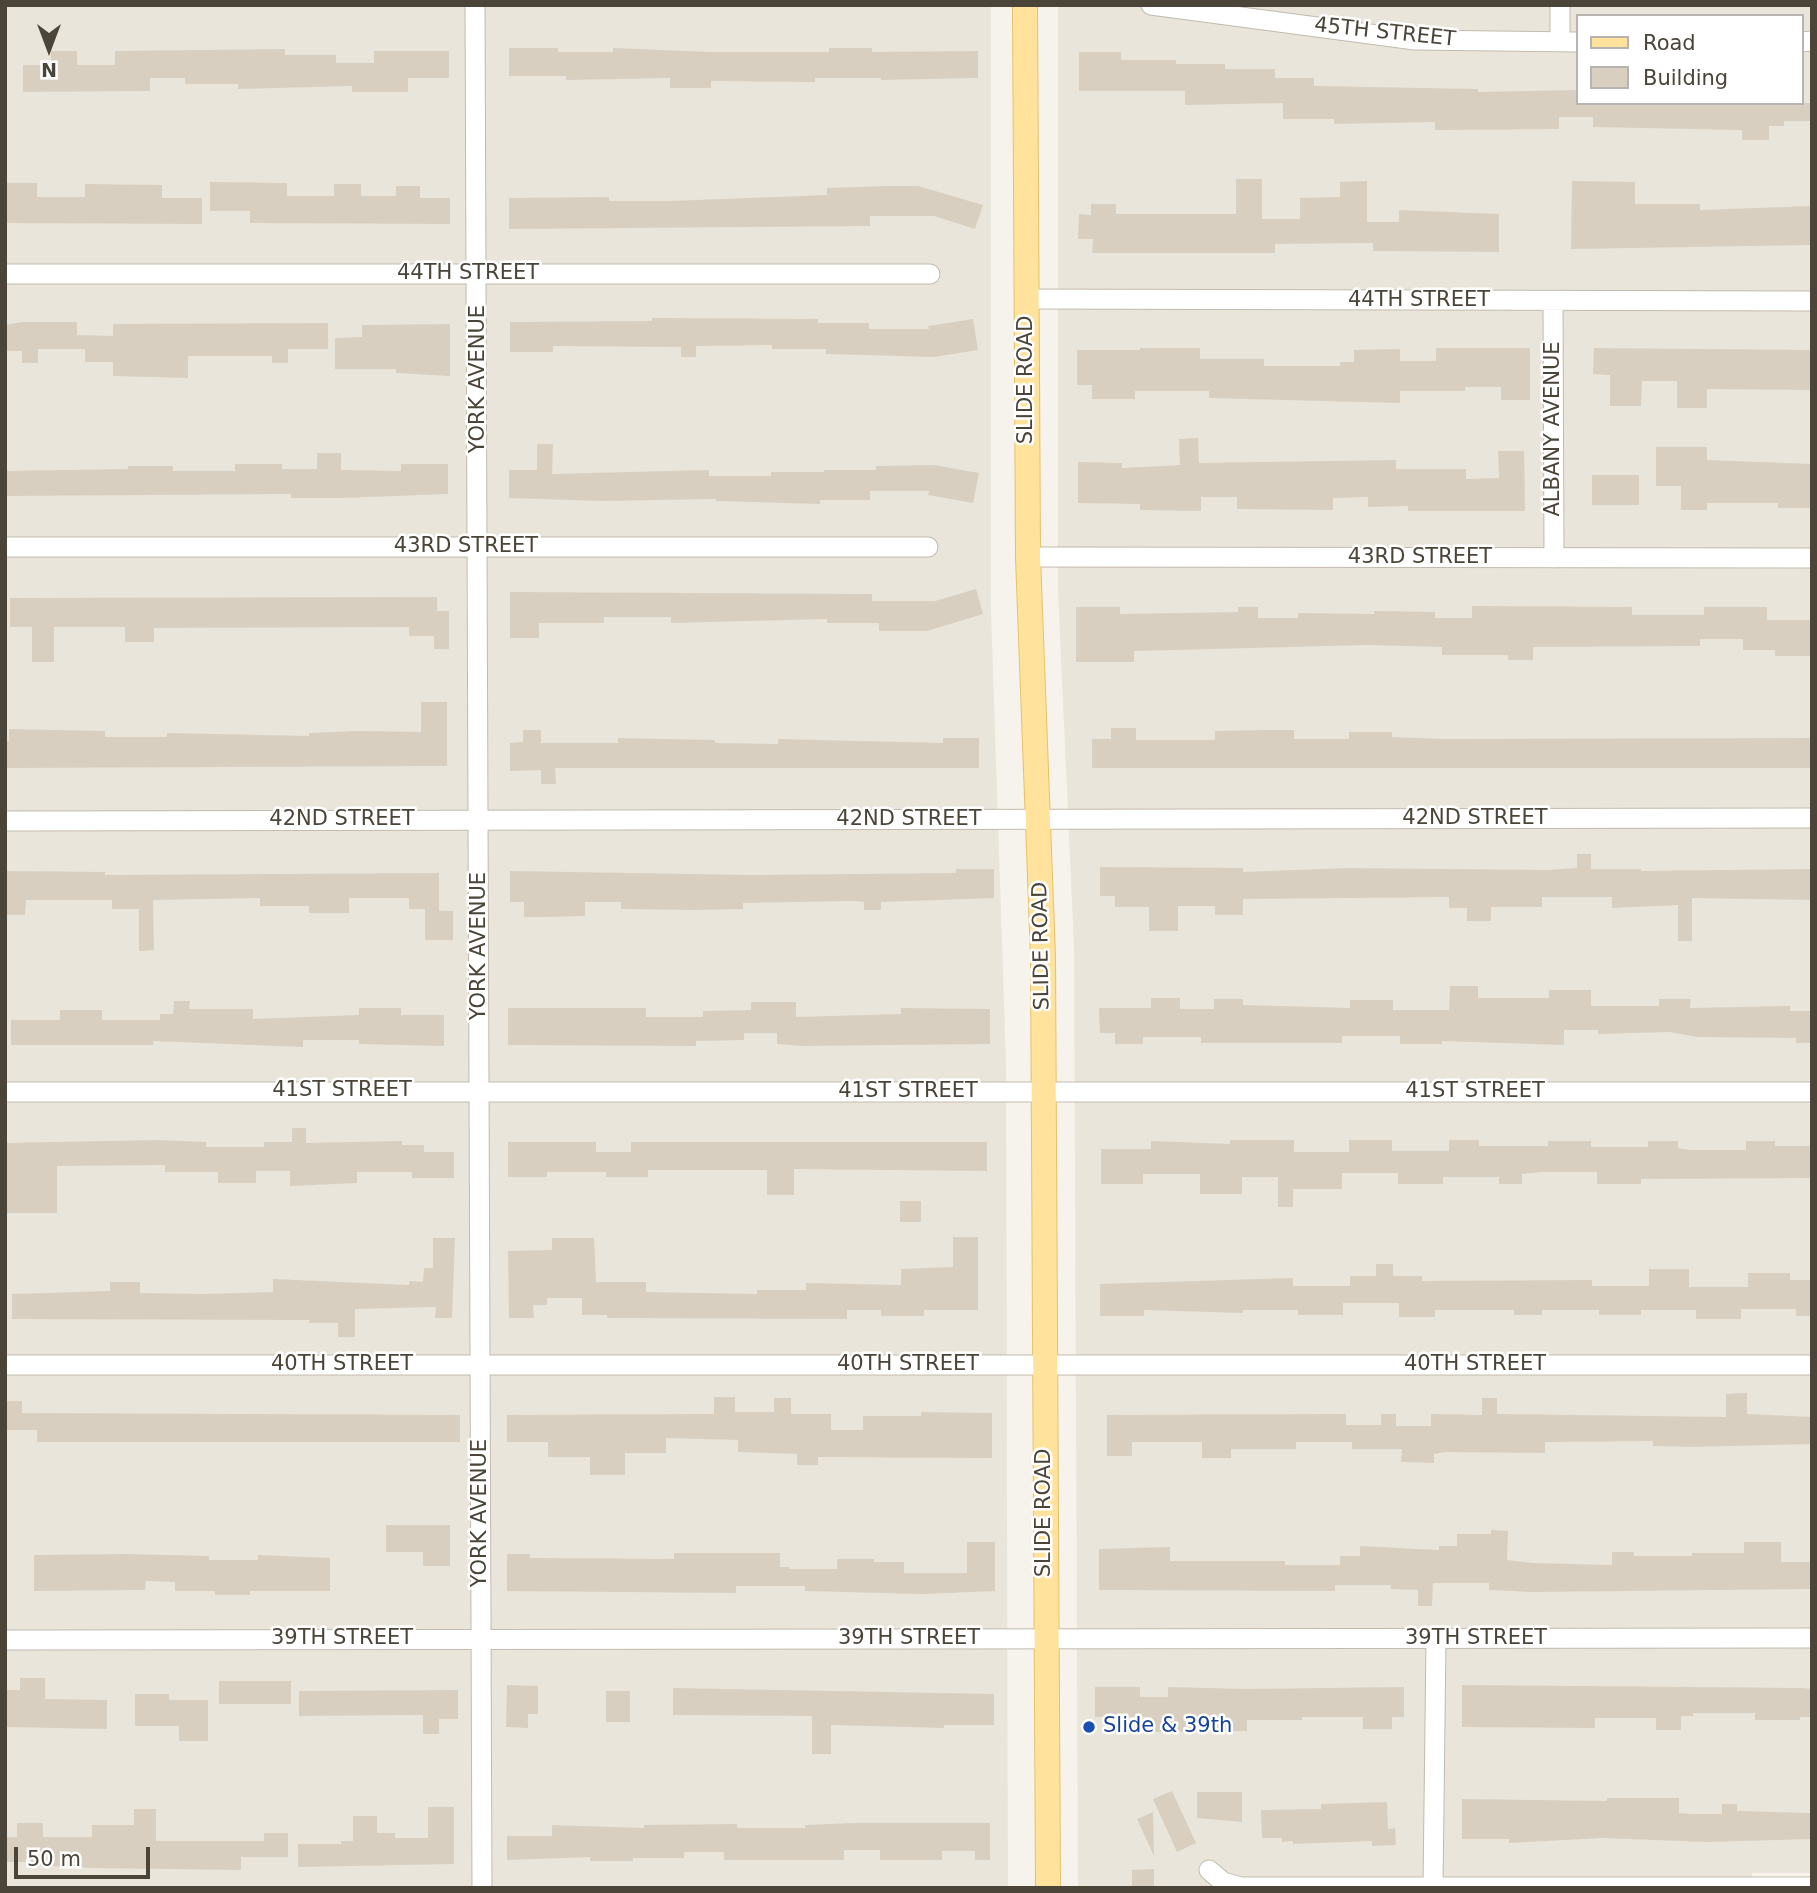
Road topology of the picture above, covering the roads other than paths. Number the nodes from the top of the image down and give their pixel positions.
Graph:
1 (475, 5) edge
2 (1025, 5) edge
3 (1152, 5) edge
4 (1560, 5) edge
5 (1569, 42) edge
6 (5, 274) edge
7 (478, 274) junction
8 (930, 274) dead end
9 (1027, 299) junction
10 (1553, 301) junction
11 (1812, 301) edge
12 (5, 547) edge
13 (480, 547) junction
14 (928, 547) dead end
15 (1028, 557) junction
16 (1554, 558) junction
17 (1812, 558) edge
18 (1812, 818) edge
19 (480, 820) junction
20 (1037, 820) junction
21 (5, 821) edge
22 (480, 1091) junction
23 (5, 1092) edge
24 (1043, 1092) junction
25 (1812, 1092) edge
26 (5, 1365) edge
27 (480, 1365) junction
28 (1045, 1365) junction
29 (1812, 1365) edge
30 (1812, 1638) edge
31 (481, 1639) junction
32 (1046, 1639) junction
33 (1436, 1639) junction
34 (5, 1640) edge
35 (1209, 1870) dead end
36 (1433, 1887) edge
37 (1812, 1887) edge
38 (482, 1888) edge
39 (1048, 1888) edge

1 - 7 street, YORK AVENUE
2 - 9 main road, SLIDE ROAD
3 - 5 street, 45TH STREET
4 - 5 street
6 - 7 street, 44TH STREET
7 - 8 street, 44TH STREET
7 - 13 street, YORK AVENUE
9 - 10 street, 44TH STREET
9 - 15 main road, SLIDE ROAD
10 - 11 street, 44TH STREET
10 - 16 street, ALBANY AVENUE
12 - 13 street, 43RD STREET
13 - 14 street, 43RD STREET
13 - 19 street, YORK AVENUE
15 - 16 street, 43RD STREET
15 - 20 main road, SLIDE ROAD
16 - 17 street, 43RD STREET
18 - 20 street, 42ND STREET
19 - 20 street, 42ND STREET
19 - 21 street, 42ND STREET
19 - 22 street, YORK AVENUE
20 - 24 main road, SLIDE ROAD
22 - 23 street, 41ST STREET
22 - 24 street, 41ST STREET
22 - 27 street, YORK AVENUE
24 - 25 street, 41ST STREET
24 - 28 main road, SLIDE ROAD
26 - 27 street, 40TH STREET
27 - 28 street, 40TH STREET
27 - 31 street, YORK AVENUE
28 - 29 street, 40TH STREET
28 - 32 main road, SLIDE ROAD
30 - 33 street, 39TH STREET
31 - 32 street, 39TH STREET
31 - 34 street, 39TH STREET
31 - 38 street, YORK AVENUE
32 - 33 street, 39TH STREET
32 - 39 main road, SLIDE ROAD
33 - 36 street
35 - 36 street
36 - 37 street

